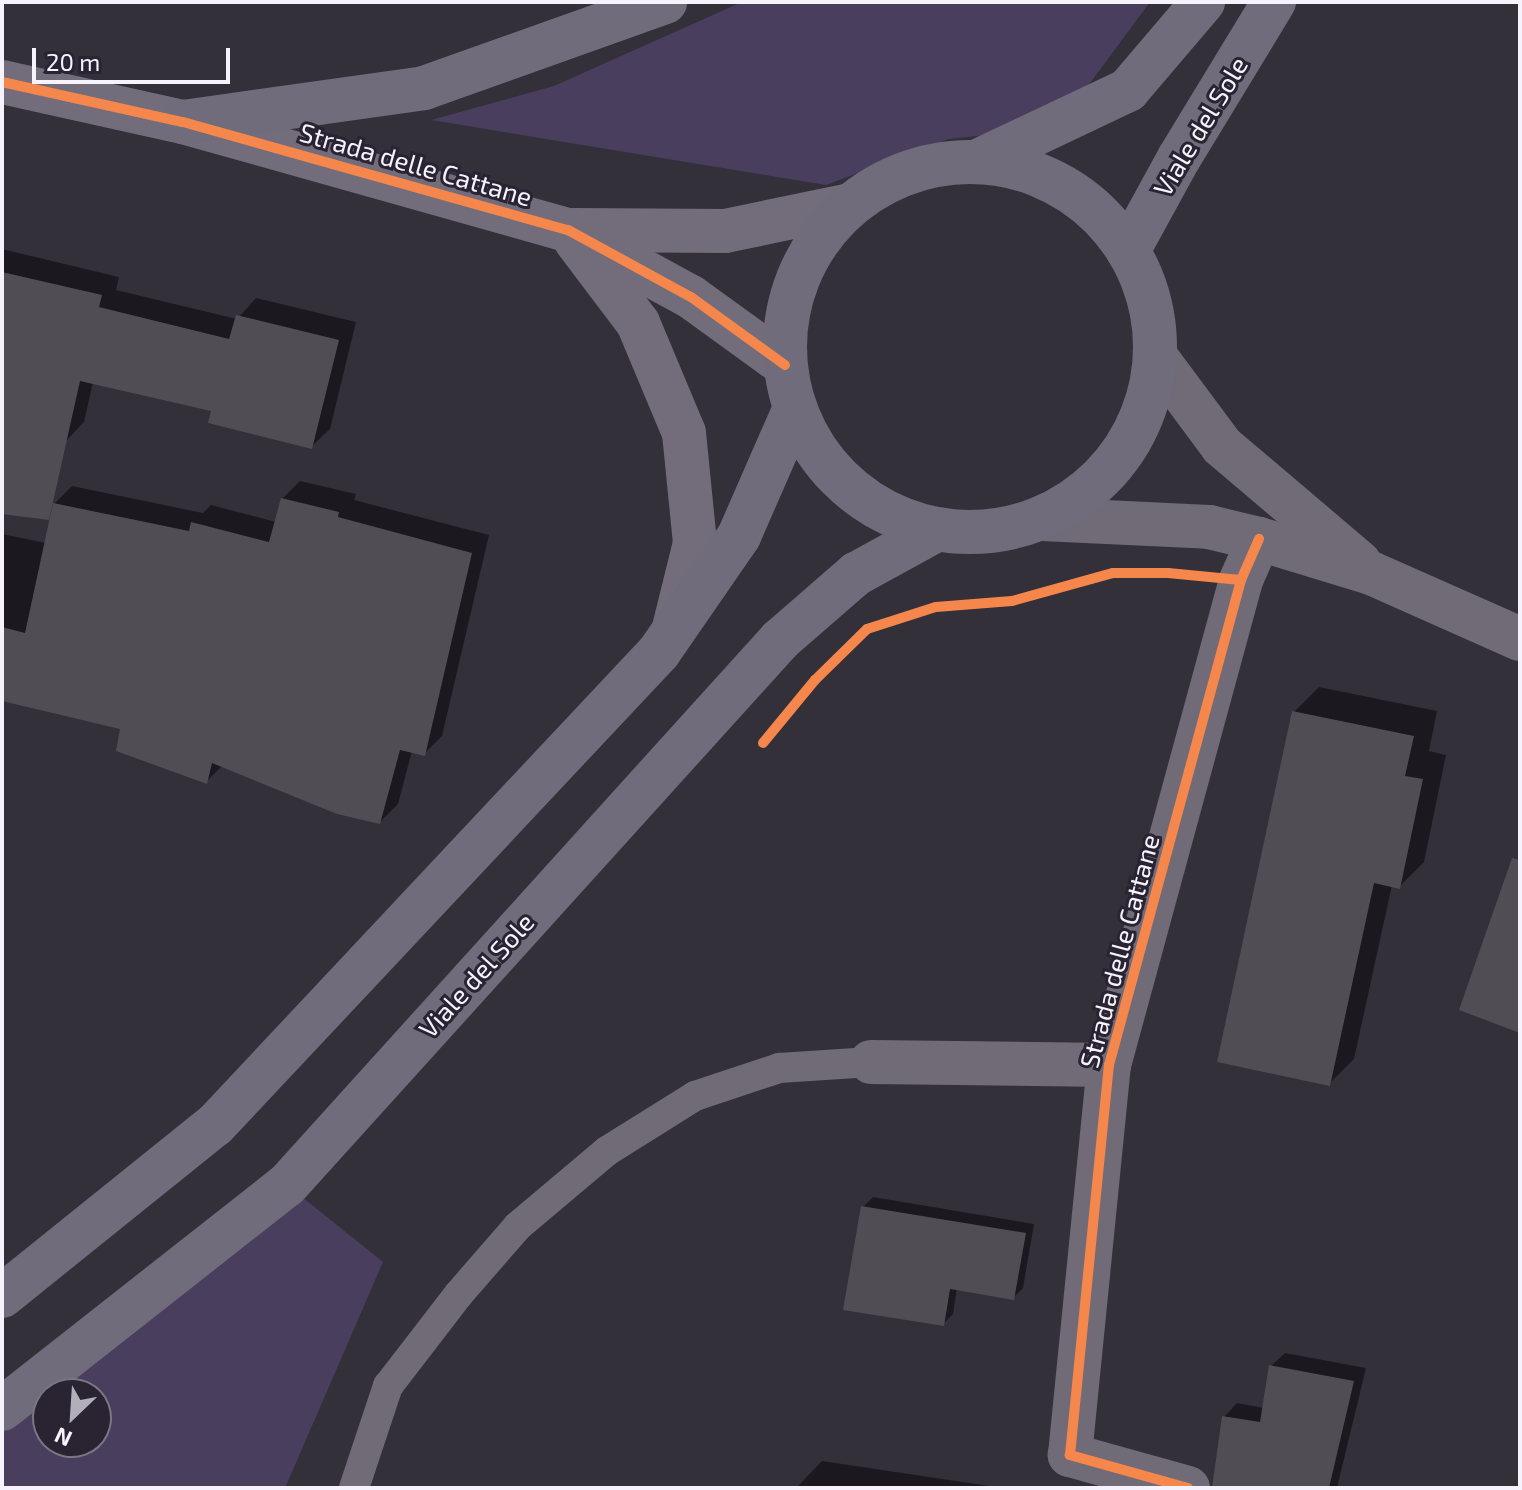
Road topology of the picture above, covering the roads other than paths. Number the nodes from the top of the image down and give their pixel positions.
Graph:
1 (665, 2) edge
2 (1203, 2) edge
3 (1274, 2) edge
4 (2, 82) edge
5 (183, 122) junction
6 (976, 162) junction
7 (850, 205) junction
8 (568, 230) junction
9 (1128, 251) junction
10 (1156, 357) junction
11 (785, 365) junction
12 (795, 408) junction
13 (1042, 519) junction
14 (936, 530) junction
15 (1259, 539) junction
16 (1371, 573) junction
17 (672, 634) junction
18 (1520, 639) edge
19 (871, 1062) joint
20 (1109, 1065) junction
21 (2, 1296) edge
22 (2, 1409) edge
23 (354, 1488) edge
24 (1188, 1488) edge

1 - 5 main road
2 - 6 main road
3 - 9 main road, Viale del Sole
4 - 5 street, Strada delle Cattane
5 - 8 street, Strada delle Cattane
6 - 7 main road
6 - 9 main road
7 - 8 street, Strada delle Cattane
7 - 11 main road
8 - 11 street, Strada delle Cattane
8 - 17 street
9 - 10 main road
10 - 13 main road
10 - 16 street
11 - 12 main road
12 - 14 main road
12 - 17 main road
13 - 14 main road
13 - 15 street
14 - 22 main road, Viale del Sole
15 - 16 street
15 - 20 street, Strada delle Cattane
16 - 18 street
17 - 21 main road
19 - 20 street
19 - 23 lane
20 - 24 street, Strada delle Cattane

